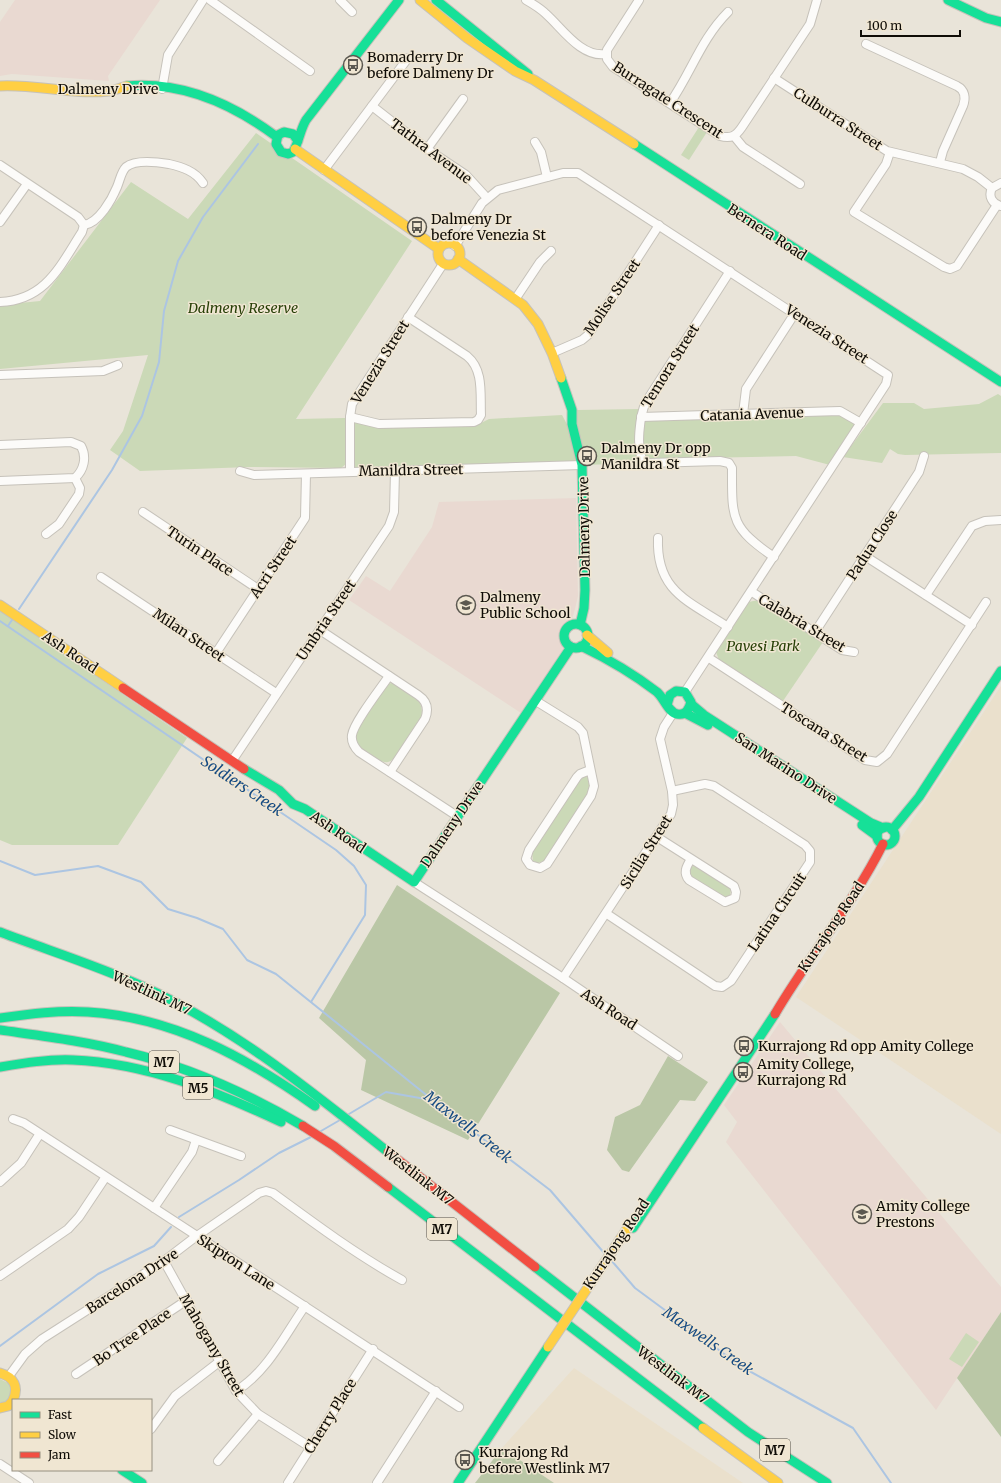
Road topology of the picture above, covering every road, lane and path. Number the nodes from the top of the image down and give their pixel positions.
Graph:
1 (203, 0) edge
2 (210, 0) edge
3 (340, 0) edge
4 (392, 0) edge
5 (400, 0) edge
6 (420, 0) edge
7 (436, 0) edge
8 (526, 0) edge
9 (639, 0) edge
10 (817, 0) edge
11 (948, 0) edge
12 (352, 12) dead end
13 (728, 12) dead end
14 (1001, 22) edge
15 (866, 44) dead end
16 (606, 54) junction
17 (408, 58) dead end
18 (310, 71) dead end
19 (774, 78) junction
20 (534, 80) junction
21 (0, 86) edge
22 (162, 89) junction
23 (464, 99) dead end
24 (670, 103) junction
25 (372, 106) junction
26 (286, 132) junction
27 (734, 136) junction
28 (277, 137) junction
29 (535, 142) dead end
30 (296, 145) junction
31 (427, 149) junction
32 (890, 152) junction
33 (940, 162) junction
34 (0, 165) edge
35 (324, 170) junction
36 (547, 177) junction
37 (203, 183) dead end
38 (1001, 183) edge
39 (27, 184) junction
40 (800, 184) dead end
41 (992, 188) junction
42 (488, 198) junction
43 (999, 206) edge
44 (0, 222) edge
45 (84, 225) junction
46 (660, 225) junction
47 (455, 246) junction
48 (439, 249) junction
49 (551, 251) dead end
50 (458, 259) junction
51 (443, 264) junction
52 (730, 271) junction
53 (516, 298) junction
54 (0, 302) edge
55 (795, 313) junction
56 (408, 317) junction
57 (552, 353) junction
58 (118, 364) dead end
59 (0, 375) edge
60 (1001, 382) edge
61 (743, 414) junction
62 (350, 417) junction
63 (641, 417) junction
64 (861, 423) junction
65 (0, 445) edge
66 (924, 456) dead end
67 (582, 465) junction
68 (240, 471) dead end
69 (350, 471) junction
70 (395, 471) junction
71 (306, 474) junction
72 (75, 478) junction
73 (0, 481) edge
74 (143, 512) dead end
75 (1001, 520) edge
76 (46, 534) dead end
77 (658, 538) dead end
78 (865, 556) junction
79 (774, 557) junction
80 (101, 576) dead end
81 (258, 589) junction
82 (752, 592) junction
83 (926, 595) junction
84 (986, 602) dead end
85 (0, 605) edge
86 (580, 625) junction
87 (972, 625) junction
88 (728, 627) junction
89 (320, 630) junction
90 (815, 632) junction
91 (587, 636) junction
92 (581, 646) junction
93 (571, 647) junction
94 (854, 652) dead end
95 (216, 653) junction
96 (709, 658) junction
97 (1001, 671) edge
98 (389, 676) junction
99 (673, 692) junction
100 (685, 692) junction
101 (276, 694) junction
102 (536, 701) junction
103 (691, 704) junction
104 (667, 705) junction
105 (673, 713) junction
106 (685, 713) junction
107 (232, 761) junction
108 (590, 770) junction
109 (390, 772) junction
110 (672, 790) junction
111 (457, 816) junction
112 (884, 831) junction
113 (657, 837) junction
114 (883, 844) junction
115 (690, 859) junction
116 (414, 882) junction
117 (606, 914) junction
118 (0, 931) edge
119 (563, 978) junction
120 (0, 1018) edge
121 (0, 1030) edge
122 (678, 1056) dead end
123 (0, 1067) edge
124 (320, 1104) junction
125 (13, 1119) dead end
126 (292, 1123) junction
127 (170, 1130) dead end
128 (39, 1135) junction
129 (196, 1140) junction
130 (241, 1156) dead end
131 (105, 1178) junction
132 (0, 1182) edge
133 (154, 1208) junction
134 (197, 1236) junction
135 (164, 1261) junction
136 (0, 1276) edge
137 (402, 1280) dead end
138 (186, 1300) junction
139 (305, 1306) junction
140 (550, 1311) joint
141 (550, 1348) junction
142 (373, 1349) junction
143 (219, 1362) junction
144 (4, 1374) edge
145 (76, 1374) dead end
146 (236, 1391) junction
147 (436, 1391) junction
148 (14, 1399) edge
149 (12, 1402) edge
150 (459, 1407) dead end
151 (0, 1408) edge
152 (258, 1414) junction
153 (152, 1428) edge
154 (310, 1447) junction
155 (218, 1460) dead end
156 (0, 1464) edge
157 (124, 1471) edge
158 (29, 1483) edge
159 (142, 1483) edge
160 (288, 1483) edge
161 (377, 1483) edge
162 (458, 1483) edge
163 (464, 1483) edge
164 (778, 1483) edge
165 (826, 1483) edge

1 - 22 street
2 - 18 street
3 - 12 street
4 - 26 main road
5 - 30 main road
6 - 20 main road, Bernera Road
7 - 20 main road, Bernera Road
8 - 16 street
9 - 16 street, Burragate Crescent
10 - 19 street, Burragate Crescent
11 - 14 main road
13 - 24 street
15 - 33 street
16 - 24 street, Burragate Crescent
17 - 25 street
19 - 27 street, Burragate Crescent
19 - 32 street, Culburra Street
20 - 60 main road, Bernera Road
21 - 22 main road, Dalmeny Drive
22 - 28 main road, Dalmeny Drive
23 - 31 street
24 - 27 street, Burragate Crescent
25 - 31 street, Tathra Avenue
25 - 35 street
26 - 28 main road
26 - 30 main road
27 - 40 street
28 - 30 main road
29 - 36 street
30 - 35 main road
31 - 42 street, Tathra Avenue
32 - 33 street, Culburra Street
32 - 43 street
33 - 41 street, Culburra Street
34 - 39 street
35 - 48 main road
36 - 42 street, Venezia Street
36 - 46 street, Venezia Street
37 - 45 street
38 - 41 street
39 - 44 street
39 - 45 street
41 - 43 street
42 - 47 street, Venezia Street
45 - 54 street
46 - 52 street, Venezia Street
46 - 57 street, Molise Street
47 - 48 main road
47 - 50 main road
48 - 51 main road
49 - 53 street
50 - 51 main road
50 - 53 main road, Dalmeny Drive
51 - 56 street, Venezia Street
52 - 55 street, Venezia Street
52 - 63 street, Temora Street
53 - 57 main road, Dalmeny Drive
55 - 61 street
55 - 64 street, Venezia Street
56 - 62 street, Venezia Street
56 - 62 street
57 - 67 main road, Dalmeny Drive
58 - 59 street
61 - 63 street, Catania Avenue
61 - 64 street, Catania Avenue
62 - 69 street, Venezia Street
63 - 79 street, Temora Street
64 - 79 street, Venezia Street
65 - 72 street
66 - 78 street, Padua Close
67 - 70 street, Manildra Street
67 - 86 main road, Dalmeny Drive
68 - 71 street, Manildra Street
69 - 70 street, Manildra Street
69 - 71 street, Manildra Street
70 - 89 street, Umbria Street
71 - 81 street, Acri Street
72 - 73 street
72 - 76 street
74 - 81 street, Turin Place
75 - 83 street
77 - 88 street
78 - 83 street
78 - 90 street, Padua Close
79 - 82 street, Venezia Street
80 - 95 street, Milan Street
81 - 95 street, Acri Street
82 - 88 street, Venezia Street
82 - 90 street, Calabria Street
83 - 87 street
84 - 87 street, Toscana Street
85 - 107 main road, Ash Road
86 - 91 main road
86 - 93 main road
87 - 96 street, Toscana Street
88 - 96 street, Venezia Street
89 - 98 street
89 - 101 street, Umbria Street
90 - 94 street, Calabria Street
91 - 92 main road
91 - 99 main road
92 - 93 main road
92 - 104 main road
93 - 102 main road, Dalmeny Drive
95 - 101 street, Milan Street
96 - 100 street, Venezia Street
97 - 112 main road
98 - 109 street
98 - 109 street
99 - 100 main road
99 - 104 main road
100 - 103 main road
101 - 107 street, Umbria Street
102 - 108 street
102 - 111 main road, Dalmeny Drive
103 - 106 main road
103 - 112 main road, San Marino Drive
104 - 105 main road
105 - 106 main road
105 - 110 street, Sicilia Street
106 - 112 main road, San Marino Drive
107 - 116 main road, Ash Road
108 - 108 street
109 - 111 street
110 - 113 street, Sicilia Street
110 - 117 street, Latina Circuit
111 - 116 main road, Dalmeny Drive
112 - 114 main road
112 - 114 main road, Kurrajong Road
113 - 115 street
113 - 117 street, Sicilia Street
114 - 141 main road, Kurrajong Road
115 - 115 street
116 - 119 street, Ash Road
117 - 119 street, Sicilia Street
118 - 124 main road, Westlink M7 / M7
119 - 122 street, Ash Road
120 - 124 main road, M7
121 - 126 main road, M7
123 - 126 main road, M5
124 - 165 main road, Westlink M7 / M7
125 - 128 street, Skipton Lane
126 - 140 main road, M5
127 - 129 street
128 - 131 street, Skipton Lane
128 - 132 street
129 - 130 street
129 - 133 street
131 - 133 street, Skipton Lane
131 - 136 street
133 - 134 street, Skipton Lane
134 - 135 street, Barcelona Drive
134 - 137 street, Barcelona Drive
134 - 139 street, Skipton Lane
135 - 138 street, Mahogany Street
135 - 144 street, Barcelona Drive
138 - 143 street, Mahogany Street
138 - 145 street, Bo Tree Place
139 - 142 street, Skipton Lane
139 - 146 street
140 - 164 main road, Westlink M7 / M7
141 - 162 main road, Kurrajong Road
141 - 163 main road, Kurrajong Road
142 - 147 street, Skipton Lane
142 - 154 street, Cherry Place
143 - 146 street, Mahogany Street
143 - 153 street
144 - 148 main road
146 - 152 street, Mahogany Street
147 - 150 street, Skipton Lane
147 - 161 street
149 - 151 main road
152 - 154 street, Mahogany Street
152 - 155 street
154 - 160 street, Cherry Place
156 - 158 street
157 - 159 main road

